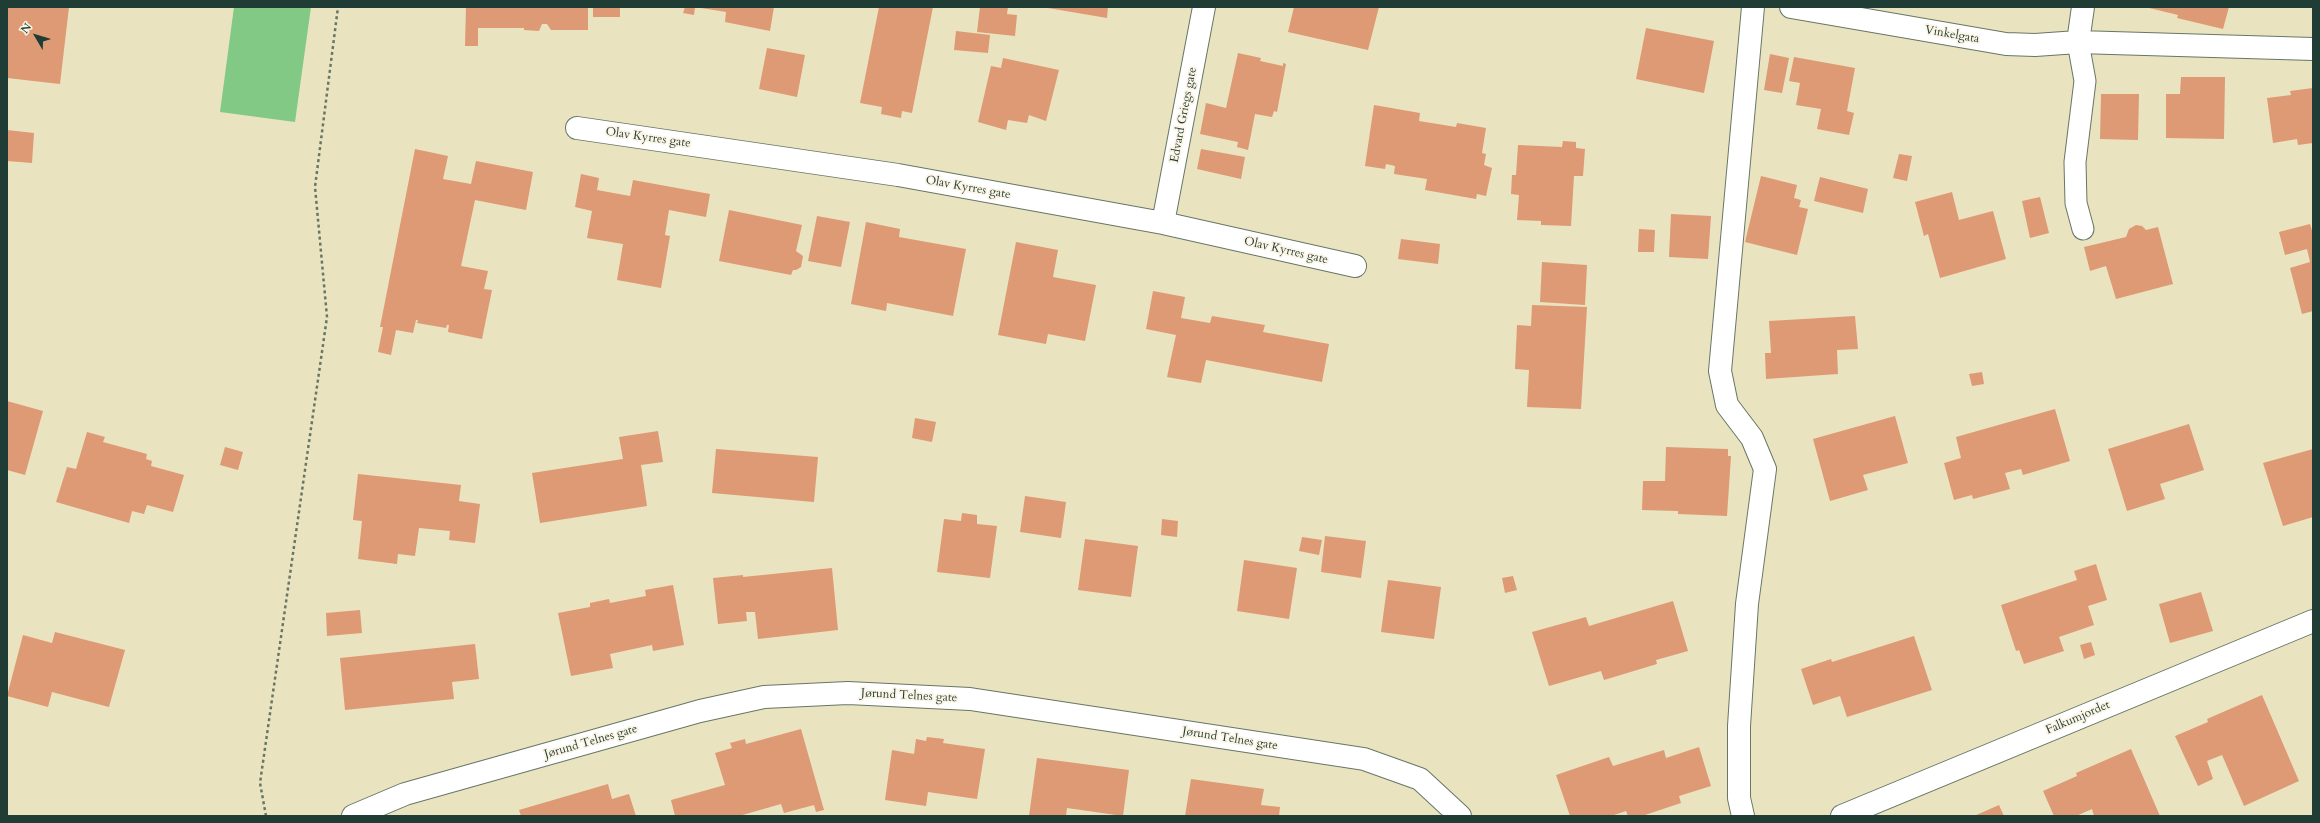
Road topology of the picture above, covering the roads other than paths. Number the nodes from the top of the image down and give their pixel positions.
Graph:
1 (1204, 7) edge
2 (1753, 7) edge
3 (1791, 7) edge
4 (2083, 7) edge
5 (2078, 42) junction
6 (2313, 48) edge
7 (578, 128) dead end
8 (1163, 223) junction
9 (2083, 229) dead end
10 (1355, 266) dead end
11 (2313, 621) edge
12 (353, 816) edge
13 (1460, 816) edge
14 (1743, 816) edge
15 (1842, 816) edge

1 - 8 street, Edvard Griegs gate
2 - 14 street
3 - 5 street, Vinkelgata
4 - 5 street
5 - 6 street, Vinkelgata
5 - 9 lane
7 - 8 street, Olav Kyrres gate
8 - 10 street, Olav Kyrres gate
11 - 15 street, Falkumjordet
12 - 13 street, Jørund Telnes gate

